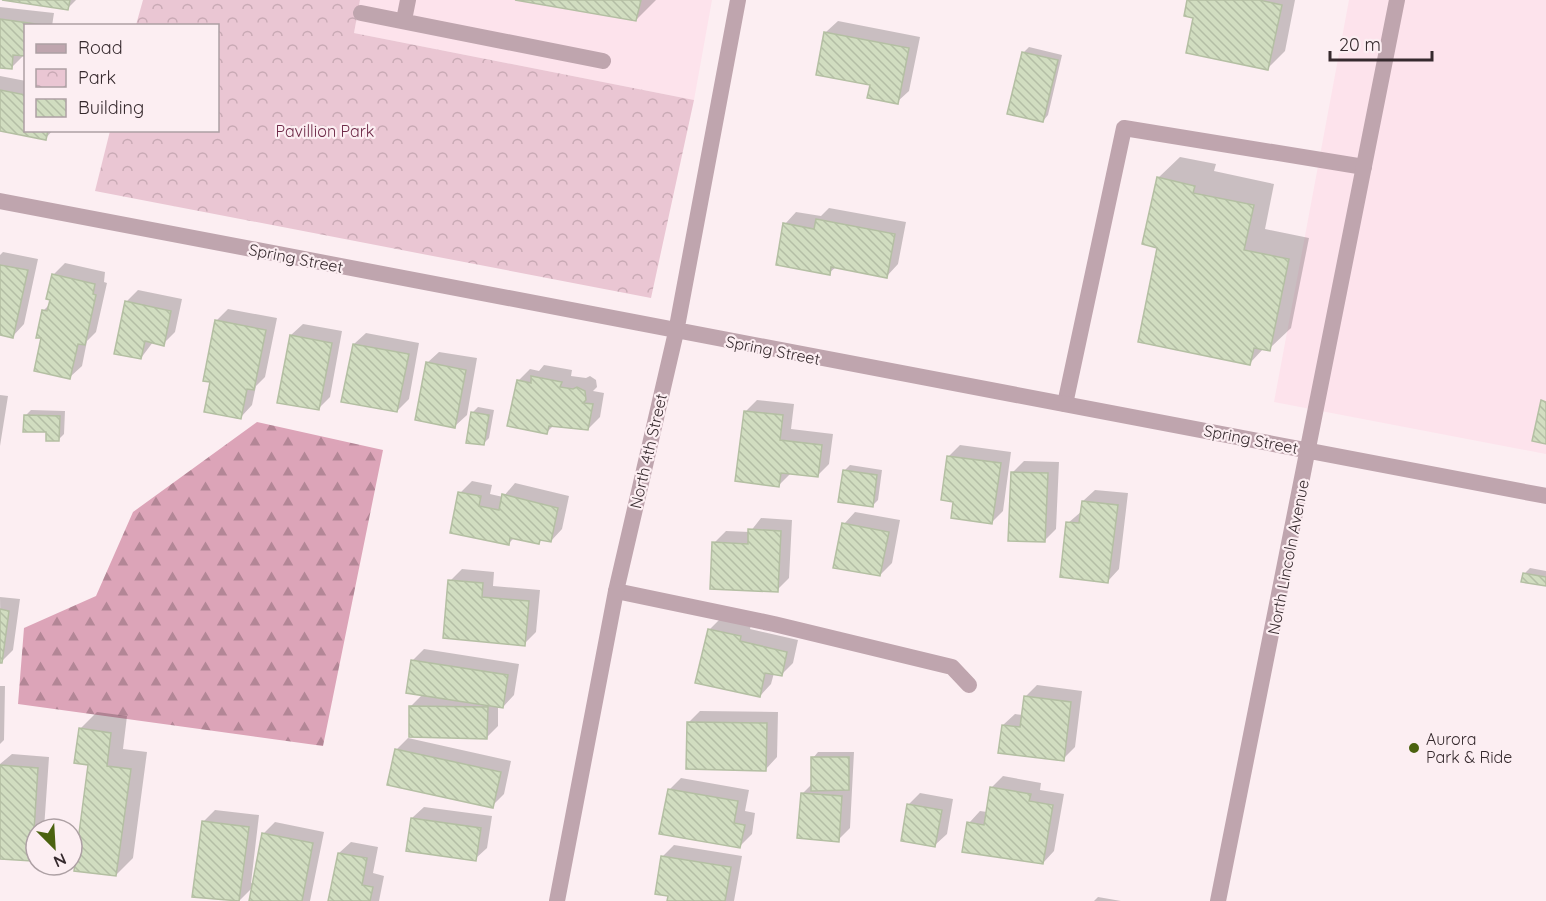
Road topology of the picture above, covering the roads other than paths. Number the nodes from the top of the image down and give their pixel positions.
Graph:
1 (408, 0) edge
2 (738, 0) edge
3 (1397, 0) edge
4 (361, 13) dead end
5 (404, 20) junction
6 (603, 61) dead end
7 (1364, 168) junction
8 (0, 201) edge
9 (676, 332) junction
10 (1065, 404) junction
11 (1310, 450) junction
12 (1546, 496) edge
13 (616, 591) junction
14 (969, 685) dead end
15 (557, 901) edge
16 (1218, 901) edge

1 - 5 street
2 - 9 street, North 4th Street
3 - 7 street, North Lincoln Avenue
4 - 5 street
5 - 6 street
7 - 10 street
7 - 11 street, North Lincoln Avenue
8 - 9 street, Spring Street
9 - 10 street, Spring Street
9 - 13 street, North 4th Street
10 - 11 street, Spring Street
11 - 12 street, Spring Street
11 - 16 street, North Lincoln Avenue
13 - 14 street
13 - 15 street, North 4th Street

